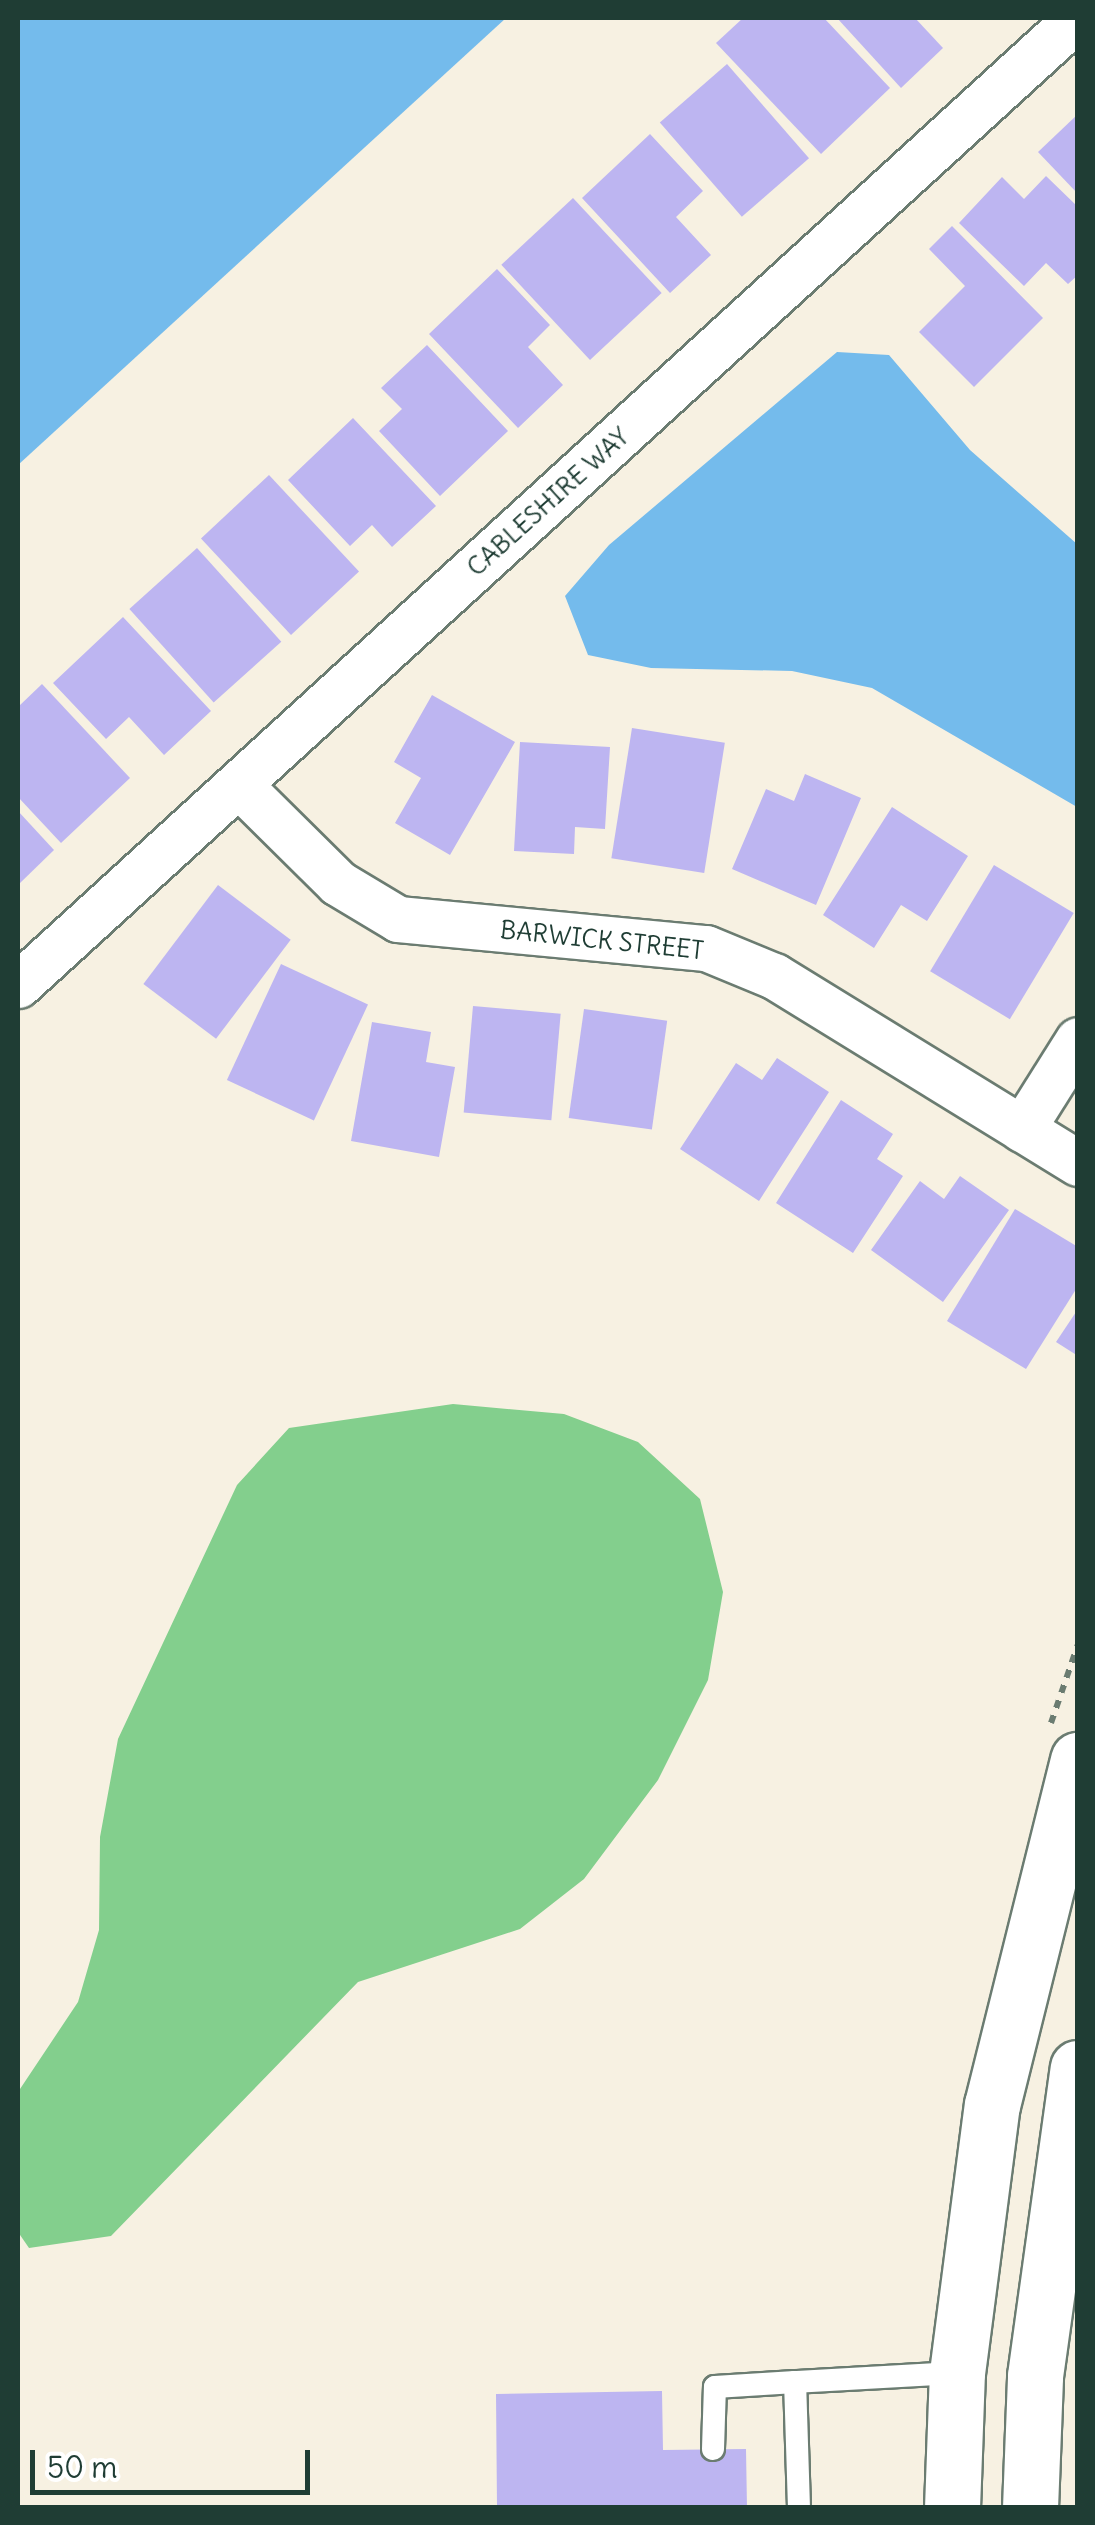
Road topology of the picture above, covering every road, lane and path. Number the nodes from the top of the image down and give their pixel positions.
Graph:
1 (1077, 18) edge
2 (239, 784) junction
3 (18, 984) edge
4 (1078, 1040) edge
5 (1022, 1129) junction
6 (1078, 1163) edge
7 (1072, 1792) edge
8 (1078, 2068) edge
9 (957, 2373) junction
10 (1035, 2376) junction
11 (794, 2382) junction
12 (713, 2449) dead end
13 (799, 2508) edge
14 (952, 2508) edge
15 (1030, 2508) edge

1 - 2 street, CABLESHIRE WAY
2 - 3 street, CABLESHIRE WAY
2 - 5 street, BARWICK STREET
4 - 5 street
5 - 6 street, BARWICK STREET
7 - 9 street
8 - 10 street
9 - 10 street
9 - 11 lane
9 - 14 street
10 - 15 street
11 - 12 lane
11 - 13 lane

